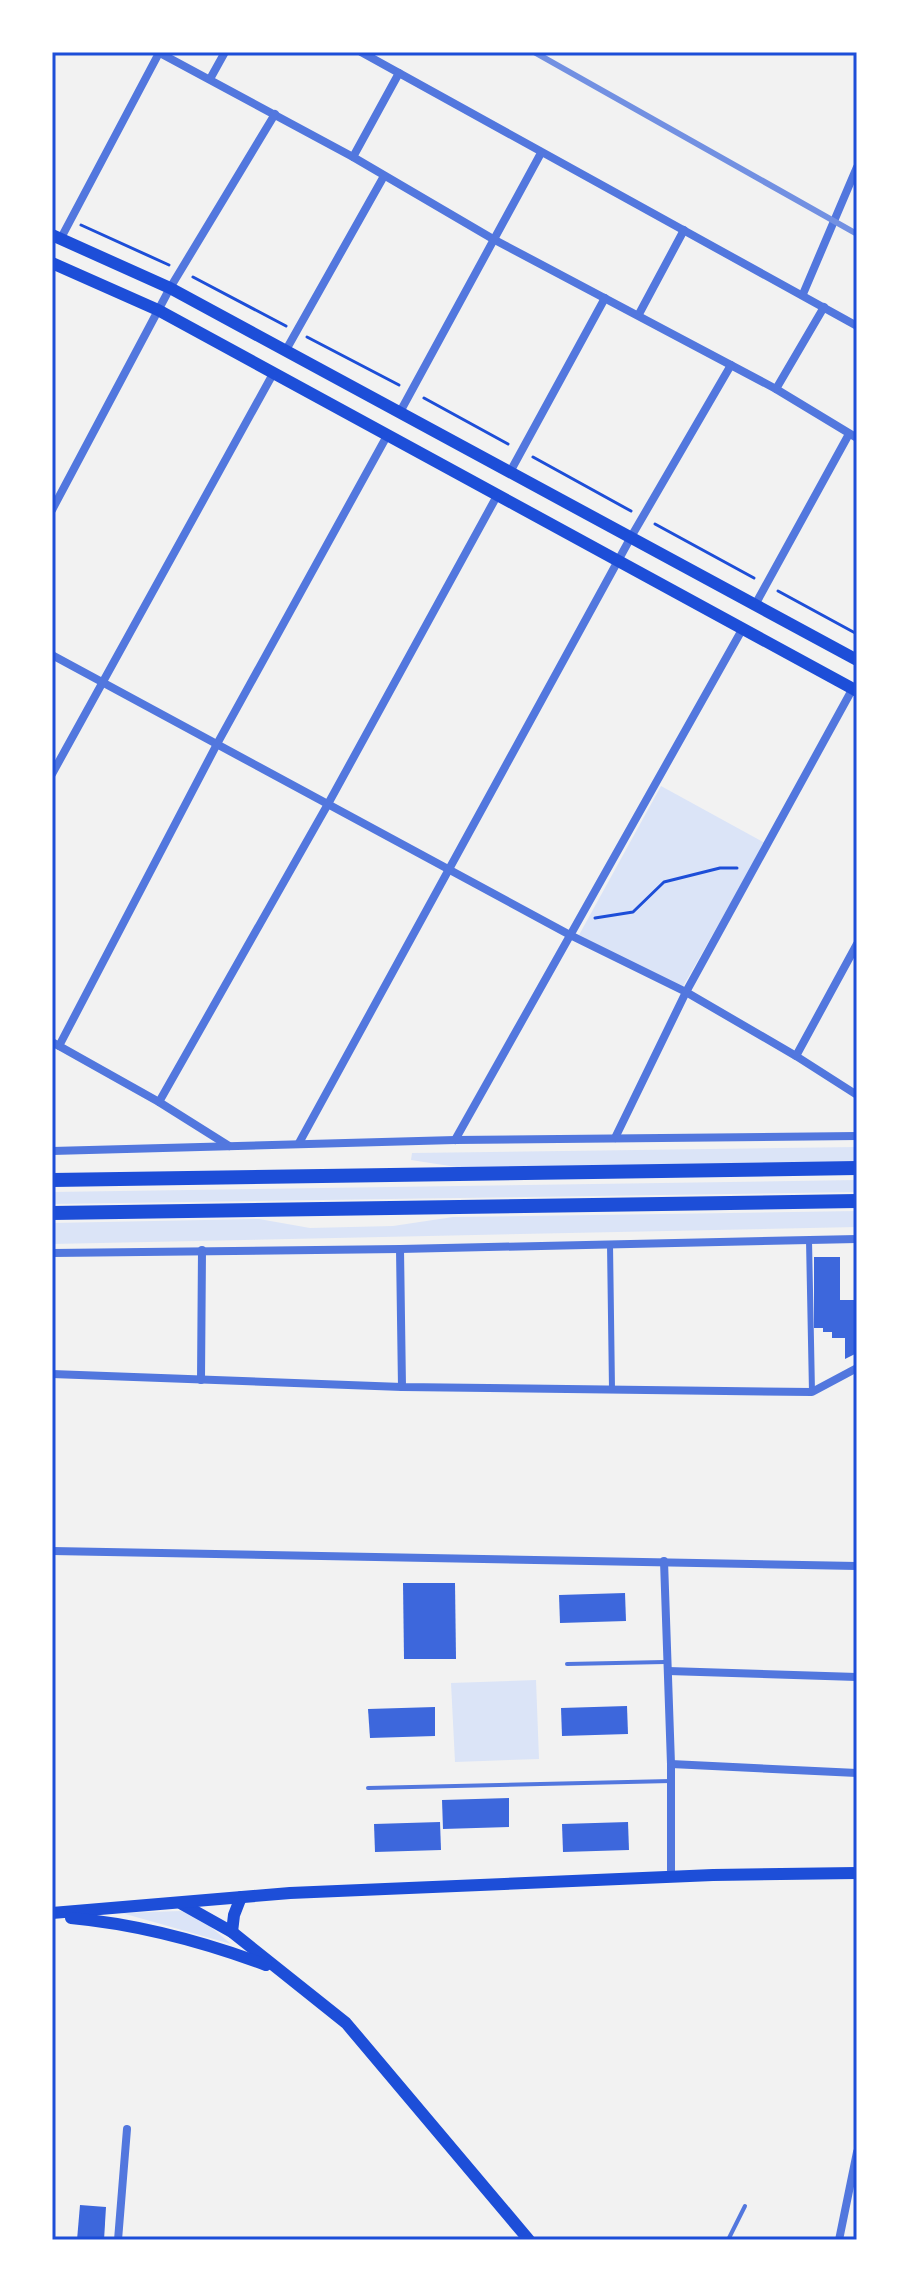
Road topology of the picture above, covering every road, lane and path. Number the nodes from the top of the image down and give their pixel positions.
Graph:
1 (159, 52) edge
2 (225, 52) edge
3 (361, 52) edge
4 (399, 73) junction
5 (210, 79) junction
6 (275, 114) junction
7 (541, 153) junction
8 (353, 157) junction
9 (857, 167) edge
10 (384, 176) junction
11 (71, 220) junction
12 (684, 230) junction
13 (57, 236) edge
14 (493, 239) junction
15 (52, 263) edge
16 (181, 271) junction
17 (170, 288) junction
18 (803, 294) junction
19 (605, 298) junction
20 (824, 307) junction
21 (158, 310) junction
22 (639, 314) junction
23 (857, 326) edge
24 (296, 332) junction
25 (286, 350) junction
26 (731, 365) junction
27 (274, 372) junction
28 (776, 389) junction
29 (411, 391) junction
30 (400, 412) junction
31 (388, 434) junction
32 (853, 436) edge
33 (522, 451) junction
34 (510, 472) junction
35 (498, 494) junction
36 (52, 510) edge
37 (642, 517) junction
38 (631, 537) junction
39 (618, 560) junction
40 (767, 585) junction
41 (755, 605) junction
42 (743, 628) junction
43 (857, 634) edge
44 (52, 655) edge
45 (857, 660) edge
46 (101, 683) junction
47 (855, 690) edge
48 (217, 744) junction
49 (52, 774) edge
50 (328, 804) junction
51 (754, 869) junction
52 (450, 870) junction
53 (580, 921) junction
54 (570, 935) junction
55 (857, 944) edge
56 (686, 992) junction
57 (56, 1044) edge
58 (796, 1056) junction
59 (857, 1095) edge
60 (159, 1102) junction
61 (857, 1136) edge
62 (615, 1138) junction
63 (455, 1140) junction
64 (299, 1143) junction
65 (230, 1146) junction
66 (52, 1151) edge
67 (857, 1168) edge
68 (52, 1180) edge
69 (857, 1201) edge
70 (52, 1213) edge
71 (857, 1239) edge
72 (809, 1240) junction
73 (610, 1244) junction
74 (400, 1249) junction
75 (202, 1250) junction
76 (52, 1253) edge
77 (857, 1368) edge
78 (52, 1374) edge
79 (201, 1380) junction
80 (402, 1387) junction
81 (612, 1389) junction
82 (812, 1392) junction
83 (52, 1551) edge
84 (664, 1561) junction
85 (857, 1566) edge
86 (567, 1664) dead end
87 (668, 1666) junction
88 (857, 1677) edge
89 (671, 1764) junction
90 (857, 1773) edge
91 (671, 1781) junction
92 (368, 1788) dead end
93 (857, 1873) edge
94 (671, 1877) junction
95 (241, 1897) junction
96 (179, 1902) junction
97 (52, 1915) edge
98 (232, 1932) junction
99 (280, 1970) junction
100 (127, 2129) dead end
101 (857, 2152) edge
102 (745, 2206) dead end
103 (118, 2240) edge
104 (529, 2240) edge
105 (728, 2240) edge
106 (839, 2240) edge

1 - 5 street
1 - 11 street
2 - 5 street
3 - 4 street
4 - 7 street
4 - 8 street
5 - 6 street
6 - 8 street
6 - 16 street
7 - 12 street
7 - 14 street
8 - 10 street
9 - 18 street
10 - 14 street
10 - 24 street
11 - 13 street
11 - 16 path
12 - 18 street
12 - 22 street
13 - 17 main road
14 - 19 street
14 - 29 street
15 - 21 main road
16 - 17 street
16 - 24 path
17 - 21 street
17 - 25 main road
18 - 20 street
19 - 22 street
19 - 33 street
20 - 23 street
20 - 28 street
21 - 27 main road
21 - 36 street
22 - 26 street
24 - 25 street
24 - 29 path
25 - 30 main road
26 - 28 street
26 - 37 street
27 - 31 main road
27 - 46 street
28 - 32 street
29 - 30 street
29 - 33 path
30 - 34 main road
31 - 35 main road
31 - 48 street
32 - 40 street
33 - 34 street
33 - 37 path
34 - 38 main road
35 - 39 main road
35 - 50 street
37 - 38 street
37 - 40 path
38 - 39 street
38 - 41 main road
39 - 42 main road
39 - 52 street
40 - 41 street
40 - 43 path
41 - 45 main road
42 - 47 main road
42 - 53 street
44 - 46 street
46 - 48 street
46 - 49 street
47 - 51 street
48 - 50 street
48 - 57 street
50 - 52 street
50 - 60 street
51 - 53 path
51 - 56 street
52 - 54 street
52 - 64 street
53 - 54 street
54 - 56 street
54 - 63 street
55 - 58 street
56 - 58 street
56 - 62 street
57 - 60 street
58 - 59 street
60 - 65 street
61 - 62 street
62 - 63 street
63 - 64 street
64 - 65 street
65 - 66 street
67 - 68 main road
69 - 70 main road
71 - 72 street
72 - 73 street
72 - 82 street
73 - 74 street
73 - 81 street
74 - 75 street
74 - 80 street
75 - 76 street
75 - 79 street
77 - 82 street
78 - 79 street
79 - 80 street
80 - 81 street
81 - 82 street
83 - 84 street
84 - 85 street
84 - 87 street
86 - 87 lane
87 - 88 street
87 - 89 street
89 - 90 street
89 - 91 street
91 - 92 lane
91 - 94 street
93 - 94 main road
94 - 95 main road
95 - 96 main road
95 - 98 main road
96 - 97 main road
96 - 98 main road
97 - 99 main road
98 - 99 main road
99 - 104 main road
100 - 103 street
101 - 106 street
102 - 105 lane

